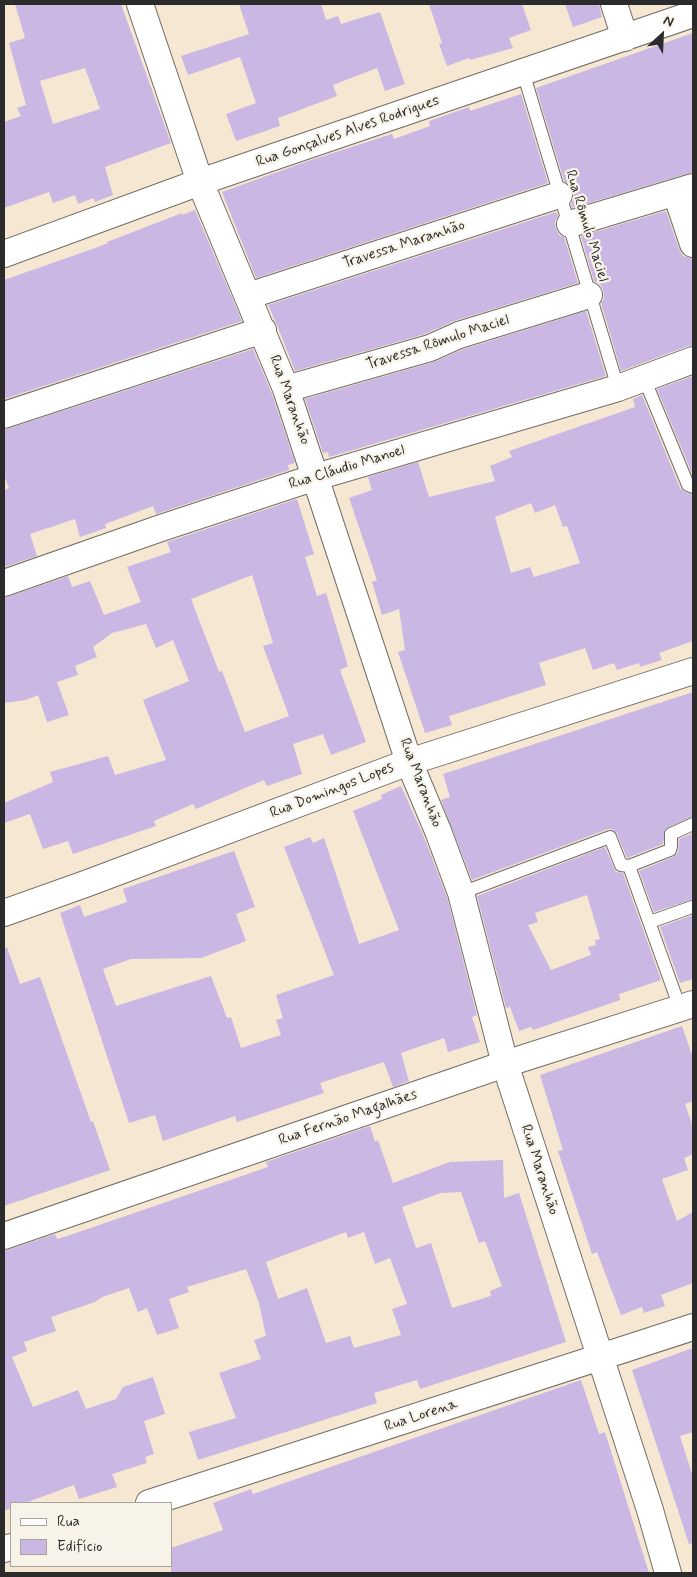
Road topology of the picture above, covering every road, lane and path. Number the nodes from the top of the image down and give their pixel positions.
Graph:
1 (140, 4) edge
2 (614, 4) edge
3 (693, 14) edge
4 (625, 38) junction
5 (524, 72) junction
6 (200, 182) junction
7 (685, 190) edge
8 (559, 195) junction
9 (570, 224) junction
10 (693, 244) edge
11 (4, 254) edge
12 (248, 296) junction
13 (589, 296) junction
14 (262, 330) junction
15 (693, 360) edge
16 (644, 378) junction
17 (618, 388) junction
18 (286, 389) junction
19 (4, 415) edge
20 (316, 477) junction
21 (693, 487) edge
22 (4, 583) edge
23 (693, 671) edge
24 (409, 762) junction
25 (693, 824) edge
26 (629, 866) junction
27 (461, 893) junction
28 (692, 907) edge
29 (4, 913) edge
30 (650, 922) junction
31 (687, 1006) edge
32 (505, 1064) junction
33 (4, 1236) edge
34 (693, 1326) edge
35 (599, 1358) junction
36 (151, 1502) edge
37 (668, 1573) edge

1 - 6 street, Rua Maranhão
2 - 4 street
3 - 4 street, Rua Gonçalves Alves Rodrigues
4 - 5 street, Rua Gonçalves Alves Rodrigues
5 - 6 street, Rua Gonçalves Alves Rodrigues
5 - 8 lane, Rua Rômulo Maciel
6 - 11 street, Rua Gonçalves Alves Rodrigues
6 - 12 street, Rua Maranhão
7 - 9 street
7 - 10 street
8 - 9 lane, Rua Rômulo Maciel
8 - 12 street, Travessa Maranhão
9 - 13 lane, Rua Rômulo Maciel
12 - 14 street, Rua Maranhão
13 - 17 lane, Rua Rômulo Maciel
13 - 18 street, Travessa Rômulo Maciel
14 - 18 street, Rua Maranhão
14 - 19 street
15 - 16 street, Rua Cláudio Manoel
16 - 17 street, Rua Cláudio Manoel
16 - 21 lane
17 - 20 street, Rua Cláudio Manoel
18 - 20 street, Rua Maranhão
20 - 22 street, Rua Cláudio Manoel
20 - 24 street, Rua Maranhão
23 - 24 street, Rua Domingos Lopes
24 - 27 street, Rua Maranhão
24 - 29 street, Rua Domingos Lopes
25 - 26 lane
26 - 27 lane
26 - 30 lane
27 - 32 street, Rua Maranhão
28 - 30 lane
30 - 31 lane
31 - 32 street, Rua Fernão Magalhães
32 - 33 street, Rua Fernão Magalhães
32 - 35 street, Rua Maranhão
34 - 35 street, Rua Lorena
35 - 36 street, Rua Lorena
35 - 37 street, Rua Maranhão

